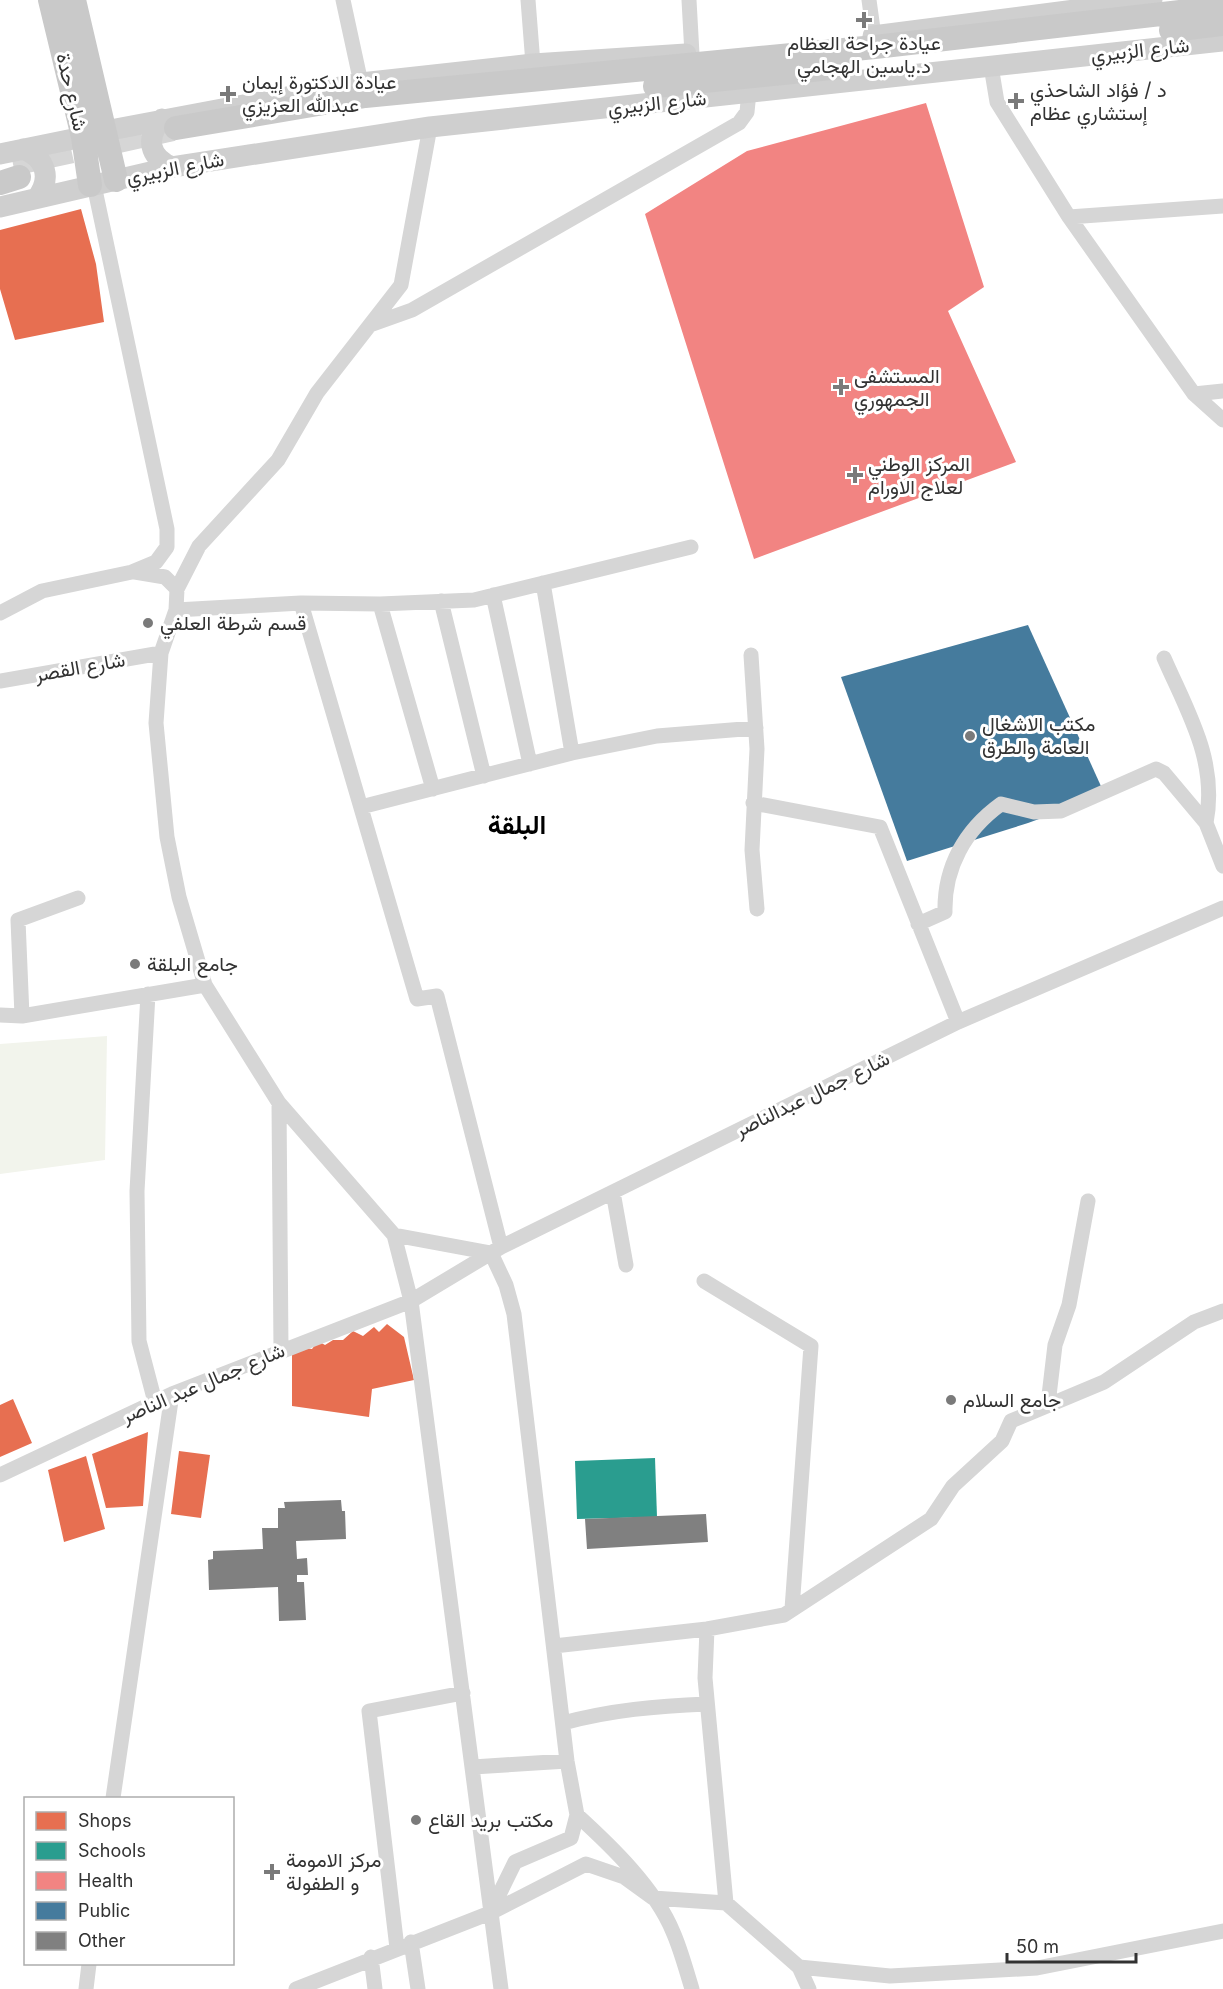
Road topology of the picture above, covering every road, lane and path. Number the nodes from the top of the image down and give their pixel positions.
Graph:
1 (50, 0) edge
2 (74, 0) edge
3 (343, 0) edge
4 (528, 0) edge
5 (689, 0) edge
6 (869, 0) edge
7 (1152, 0) edge
8 (1124, 2) edge
9 (1223, 7) edge
10 (1223, 24) edge
11 (874, 36) junction
12 (1223, 41) edge
13 (692, 60) junction
14 (533, 64) junction
15 (991, 66) junction
16 (361, 83) junction
17 (749, 85) junction
18 (430, 127) junction
19 (172, 130) junction
20 (94, 134) junction
21 (9, 166) edge
22 (172, 167) junction
23 (100, 183) junction
24 (37, 198) junction
25 (1223, 206) edge
26 (0, 207) edge
27 (1069, 217) junction
28 (370, 325) junction
29 (1223, 391) edge
30 (1194, 394) junction
31 (1223, 420) edge
32 (691, 547) dead end
33 (132, 572) junction
34 (543, 583) junction
35 (177, 590) junction
36 (494, 595) junction
37 (441, 601) junction
38 (301, 603) junction
39 (380, 604) junction
40 (176, 610) junction
41 (0, 613) edge
42 (161, 653) junction
43 (751, 655) dead end
44 (1164, 658) dead end
45 (0, 681) edge
46 (756, 728) junction
47 (572, 753) junction
48 (530, 764) junction
49 (484, 776) junction
50 (434, 789) junction
51 (753, 803) junction
52 (361, 807) junction
53 (1206, 823) junction
54 (1223, 866) edge
55 (78, 898) dead end
56 (1223, 908) edge
57 (757, 909) dead end
58 (918, 924) junction
59 (205, 985) junction
60 (148, 994) junction
61 (0, 1016) edge
62 (22, 1016) junction
63 (958, 1022) junction
64 (279, 1103) junction
65 (612, 1192) junction
66 (1088, 1201) dead end
67 (394, 1235) junction
68 (496, 1250) junction
69 (626, 1265) dead end
70 (704, 1281) dead end
71 (411, 1301) junction
72 (1223, 1311) edge
73 (281, 1350) junction
74 (172, 1394) junction
75 (156, 1402) junction
76 (1048, 1404) junction
77 (0, 1475) edge
78 (792, 1610) junction
79 (707, 1629) junction
80 (554, 1646) junction
81 (463, 1693) junction
82 (707, 1704) junction
83 (563, 1723) junction
84 (567, 1761) junction
85 (473, 1767) junction
86 (113, 1797) edge
87 (577, 1815) junction
88 (653, 1898) junction
89 (726, 1903) junction
90 (490, 1913) junction
91 (1223, 1931) edge
92 (404, 1945) junction
93 (371, 1957) junction
94 (89, 1965) edge
95 (799, 1968) junction
96 (890, 1982) edge
97 (86, 1989) edge
98 (296, 1989) edge
99 (375, 1989) edge
100 (418, 1989) edge
101 (501, 1989) edge
102 (692, 1989) edge
103 (809, 1989) edge

1 - 20 main road, شارع حدة
2 - 20 main road, شارع حدة
3 - 16 street
4 - 14 street
5 - 13 street
6 - 11 street
7 - 8 main road, شارع الزبيري
8 - 11 main road, شارع الزبيري
9 - 13 main road, شارع الزبيري
10 - 17 main road, شارع الزبيري
11 - 13 main road, شارع الزبيري
12 - 15 main road, شارع الزبيري
13 - 14 main road, شارع الزبيري
13 - 19 main road, شارع الزبيري
14 - 16 main road, شارع الزبيري
15 - 17 main road, شارع الزبيري
15 - 27 street
16 - 19 main road, شارع الزبيري
17 - 18 main road, شارع الزبيري
17 - 19 main road, شارع الزبيري
17 - 28 street
18 - 22 main road, شارع الزبيري
18 - 28 street
19 - 20 main road, شارع الزبيري
19 - 22 main road
20 - 21 main road, شارع الزبيري
20 - 23 main road, شارع حدة
21 - 24 main road
22 - 23 main road, شارع الزبيري
23 - 24 main road, شارع الزبيري
23 - 33 street
24 - 26 main road, شارع الزبيري
25 - 27 street
27 - 30 street
28 - 35 street
29 - 30 street
30 - 31 street
32 - 34 street
33 - 35 street
33 - 41 street
34 - 36 street
34 - 47 street
35 - 40 street
36 - 37 street
36 - 48 street
37 - 39 street
37 - 49 street
38 - 39 street
38 - 40 street
38 - 52 street
39 - 50 street
40 - 42 street
42 - 45 street, شارع القصر
42 - 59 street
43 - 46 street
44 - 53 street
46 - 47 street
46 - 51 street
47 - 48 street
48 - 49 street
49 - 50 street
50 - 52 street
51 - 57 street
51 - 58 street
52 - 68 street
53 - 54 street
53 - 58 street
55 - 62 street
56 - 63 street, شارع جمال عبدالناصر
58 - 63 street
59 - 60 street
59 - 64 street
60 - 62 street
60 - 75 street
61 - 62 street
63 - 65 street, شارع جمال عبدالناصر
64 - 67 street
64 - 73 street
65 - 68 street, شارع جمال عبدالناصر
65 - 69 street
66 - 76 street
67 - 68 street
67 - 71 street
68 - 71 street, شارع جمال عبدالناصر
68 - 80 street
70 - 78 street
71 - 73 street, شارع جمال عبد الناصر
71 - 81 street
72 - 76 street
73 - 74 street, شارع جمال عبد الناصر
74 - 75 street, شارع جمال عبد الناصر
74 - 86 street
75 - 77 street, شارع جمال عبد الناصر
76 - 78 street
78 - 79 street
79 - 80 street
79 - 82 street
80 - 83 street
81 - 85 street
81 - 92 street
82 - 83 street
82 - 89 street
83 - 84 street
84 - 85 street
84 - 87 street
85 - 90 street
87 - 88 street
87 - 90 street
88 - 89 street
88 - 90 street
88 - 102 street
89 - 95 street
90 - 92 street
90 - 101 street
91 - 96 street
92 - 93 street
92 - 100 street
93 - 98 street
93 - 99 street
94 - 97 street
95 - 96 street
95 - 103 street

